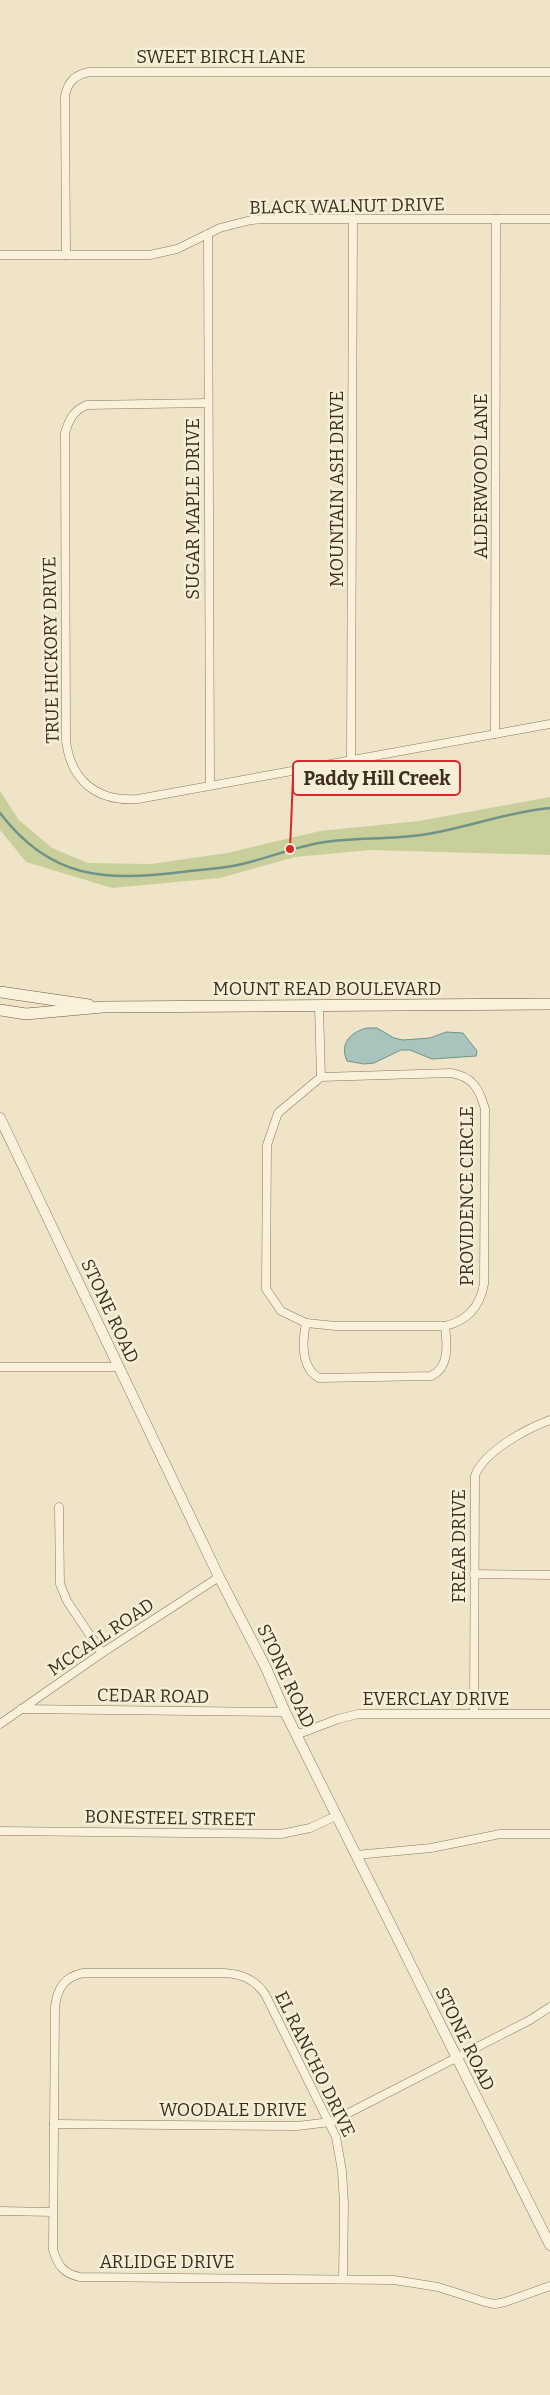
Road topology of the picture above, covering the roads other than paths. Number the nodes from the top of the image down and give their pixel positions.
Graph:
1 (550, 72) edge
2 (353, 218) junction
3 (496, 218) junction
4 (550, 219) edge
5 (208, 234) junction
6 (0, 255) edge
7 (66, 255) junction
8 (208, 403) junction
9 (550, 724) edge
10 (495, 734) junction
11 (351, 759) junction
12 (210, 785) junction
13 (0, 992) edge
14 (550, 1004) edge
15 (104, 1007) junction
16 (319, 1007) junction
17 (0, 1010) edge
18 (15, 1013) junction
19 (0, 1014) edge
20 (321, 1077) junction
21 (0, 1118) edge
22 (306, 1323) junction
23 (445, 1326) junction
24 (0, 1367) edge
25 (118, 1367) junction
26 (550, 1420) edge
27 (59, 1507) dead end
28 (474, 1574) junction
29 (550, 1575) edge
30 (219, 1577) junction
31 (102, 1653) junction
32 (21, 1709) junction
33 (285, 1712) junction
34 (474, 1713) junction
35 (550, 1714) edge
36 (0, 1724) edge
37 (296, 1736) junction
38 (336, 1816) junction
39 (0, 1831) edge
40 (550, 1834) edge
41 (356, 1855) junction
42 (58, 1990) joint
43 (550, 2007) edge
44 (456, 2058) junction
45 (330, 2122) junction
46 (54, 2124) junction
47 (0, 2211) edge
48 (53, 2212) junction
49 (549, 2242) edge
50 (343, 2278) junction
51 (550, 2286) edge

1 - 7 street, SWEET BIRCH LANE
2 - 3 street, BLACK WALNUT DRIVE
2 - 5 street, BLACK WALNUT DRIVE
2 - 11 street, MOUNTAIN ASH DRIVE
3 - 4 street, BLACK WALNUT DRIVE
3 - 10 street, ALDERWOOD LANE
5 - 7 street, BLACK WALNUT DRIVE
5 - 8 street, SUGAR MAPLE DRIVE
6 - 7 street, BLACK WALNUT DRIVE
8 - 12 street, SUGAR MAPLE DRIVE
8 - 12 street, TRUE HICKORY DRIVE
9 - 10 street, TRUE HICKORY DRIVE
10 - 11 street, TRUE HICKORY DRIVE
11 - 12 street, TRUE HICKORY DRIVE
13 - 15 main road, MOUNT READ BOULEVARD
14 - 16 main road, MOUNT READ BOULEVARD
15 - 16 main road, MOUNT READ BOULEVARD
15 - 18 main road, MOUNT READ BOULEVARD
16 - 20 street
17 - 18 main road, MOUNT READ BOULEVARD
18 - 19 main road
20 - 22 street, PROVIDENCE CIRCLE
20 - 23 street, PROVIDENCE CIRCLE
21 - 25 street, STONE ROAD
22 - 23 street, PROVIDENCE CIRCLE
22 - 23 street
24 - 25 street
25 - 30 street, STONE ROAD
26 - 28 street, FREAR DRIVE
27 - 31 street
28 - 29 street
28 - 34 street, FREAR DRIVE
30 - 31 street, MCCALL ROAD
30 - 33 street, STONE ROAD
31 - 32 street, MCCALL ROAD
32 - 33 street, CEDAR ROAD
32 - 36 street, MCCALL ROAD
33 - 37 street, STONE ROAD
34 - 35 street, EVERCLAY DRIVE
34 - 37 street, EVERCLAY DRIVE
37 - 38 street, STONE ROAD
38 - 39 street, BONESTEEL STREET
38 - 41 street, STONE ROAD
40 - 41 street
41 - 44 street, STONE ROAD
42 - 45 street, EL RANCHO DRIVE
42 - 46 street, ARLIDGE DRIVE
43 - 44 street, WOODALE DRIVE
44 - 45 street, WOODALE DRIVE
44 - 49 street, STONE ROAD
45 - 46 street, WOODALE DRIVE
45 - 50 street, EL RANCHO DRIVE
46 - 48 street, ARLIDGE DRIVE
47 - 48 street
48 - 50 street, ARLIDGE DRIVE
50 - 51 street, ARLIDGE DRIVE

